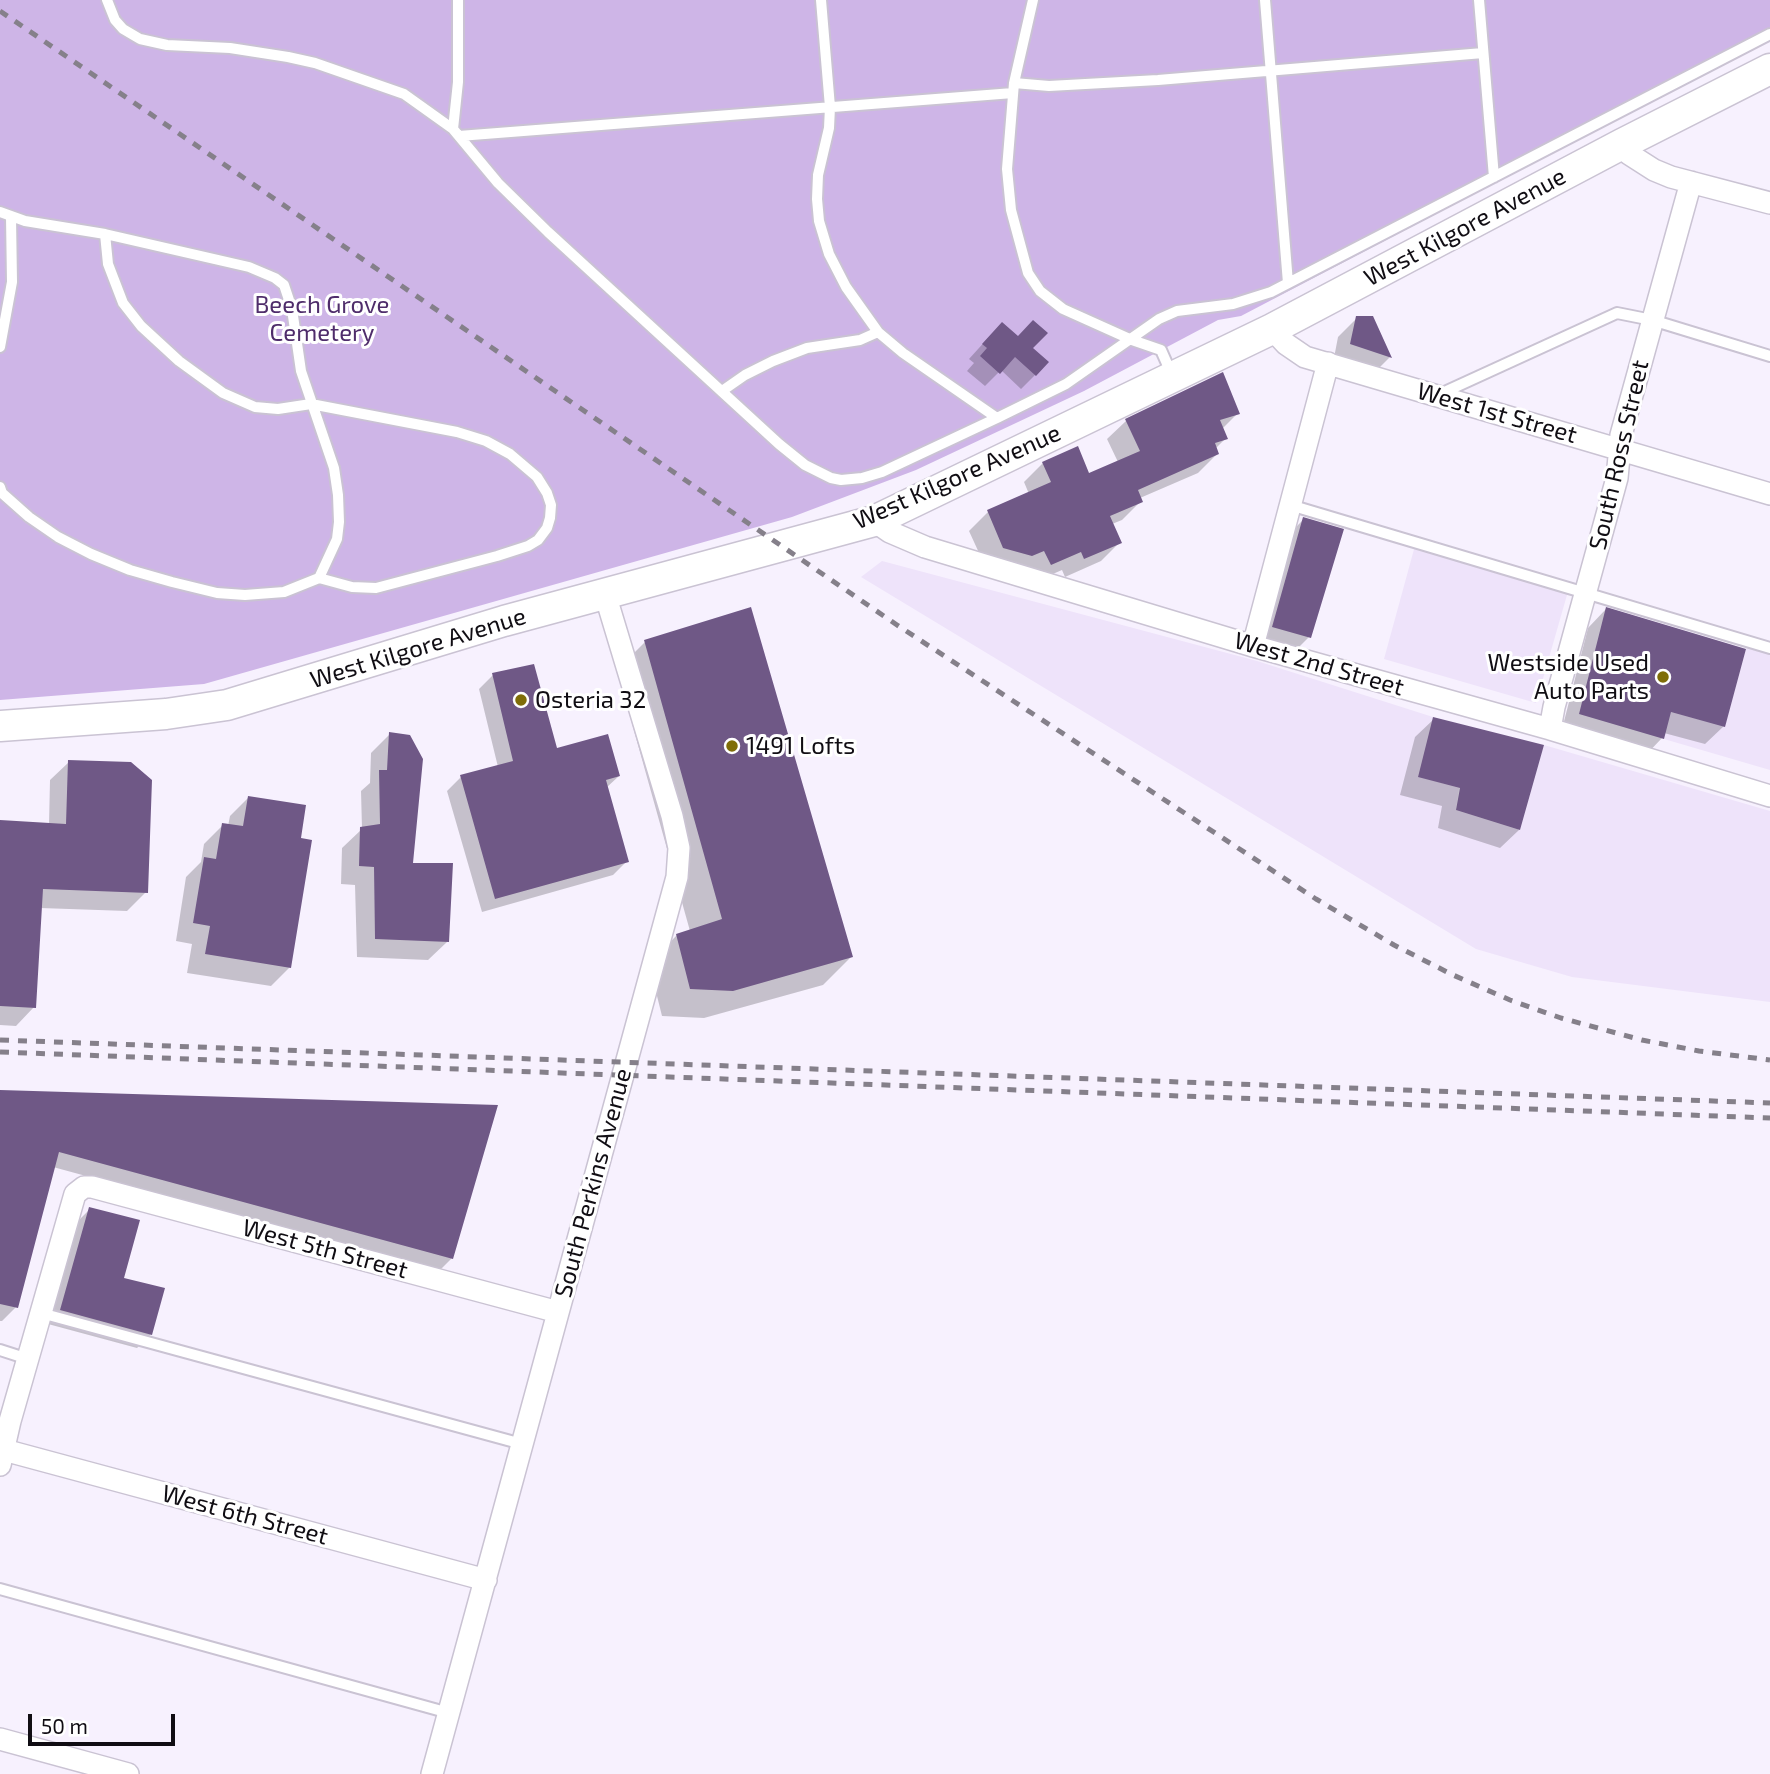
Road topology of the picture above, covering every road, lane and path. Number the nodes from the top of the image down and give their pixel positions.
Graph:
1 (107, 0) edge
2 (458, 0) edge
3 (821, 0) edge
4 (1033, 0) edge
5 (1265, 0) edge
6 (1479, 0) edge
7 (1770, 34) edge
8 (1483, 53) junction
9 (1770, 68) edge
10 (1271, 70) junction
11 (1014, 88) junction
12 (830, 107) junction
13 (456, 133) junction
14 (1622, 144) junction
15 (1494, 177) junction
16 (1691, 182) junction
17 (1770, 203) edge
18 (5, 214) edge
19 (105, 234) junction
20 (1288, 283) junction
21 (1652, 320) junction
22 (1272, 329) junction
23 (878, 332) junction
24 (1132, 340) junction
25 (0, 347) edge
26 (1770, 356) edge
27 (1328, 363) junction
28 (1172, 377) junction
29 (722, 391) junction
30 (1437, 396) junction
31 (311, 404) junction
32 (997, 418) junction
33 (1620, 449) junction
34 (1, 492) edge
35 (1770, 494) edge
36 (1290, 505) junction
37 (874, 521) junction
38 (319, 578) junction
39 (1585, 593) junction
40 (605, 594) junction
41 (1253, 646) junction
42 (1770, 648) edge
43 (0, 726) edge
44 (1550, 729) junction
45 (1770, 796) edge
46 (558, 1312) junction
47 (41, 1313) junction
48 (0, 1350) edge
49 (28, 1359) junction
50 (522, 1444) junction
51 (2, 1457) edge
52 (486, 1580) junction
53 (0, 1589) edge
54 (449, 1713) junction
55 (0, 1739) edge
56 (128, 1774) edge
57 (432, 1774) edge

1 - 13 lane
2 - 13 lane
3 - 12 lane
4 - 11 lane
5 - 10 lane
6 - 8 lane
7 - 15 lane
8 - 10 lane
8 - 15 lane
9 - 14 main road, West Kilgore Avenue
10 - 11 lane
10 - 20 lane
11 - 12 lane
11 - 24 lane
12 - 13 lane
12 - 23 lane
13 - 29 lane
14 - 16 street
14 - 22 main road, West Kilgore Avenue
15 - 20 lane
16 - 17 street
16 - 21 street, South Ross Street
18 - 19 lane
18 - 25 lane
19 - 31 lane
19 - 31 lane
20 - 24 lane
21 - 26 lane
21 - 30 lane
21 - 33 street, South Ross Street
22 - 27 street, West 1st Street
22 - 28 main road, West Kilgore Avenue
23 - 29 lane
23 - 32 lane
24 - 28 lane
24 - 32 lane
27 - 30 street, West 1st Street
27 - 36 street
28 - 37 main road, West Kilgore Avenue
29 - 32 lane
30 - 33 street, West 1st Street
31 - 38 lane
31 - 38 lane
33 - 35 street, West 1st Street
33 - 39 street, South Ross Street
34 - 38 lane
36 - 39 lane
36 - 41 street
37 - 40 main road, West Kilgore Avenue
37 - 41 street, West 2nd Street
39 - 42 lane
39 - 44 street, South Ross Street
40 - 43 main road, West Kilgore Avenue
40 - 46 street, South Perkins Avenue
41 - 44 street, West 2nd Street
44 - 45 street, West 2nd Street
46 - 47 street, West 5th Street
46 - 50 street, South Perkins Avenue
47 - 49 street
47 - 50 lane
48 - 49 lane
49 - 51 street
50 - 52 street, South Perkins Avenue
51 - 52 street, West 6th Street
52 - 54 street, South Perkins Avenue
53 - 54 lane
54 - 57 street, South Perkins Avenue
55 - 56 street

